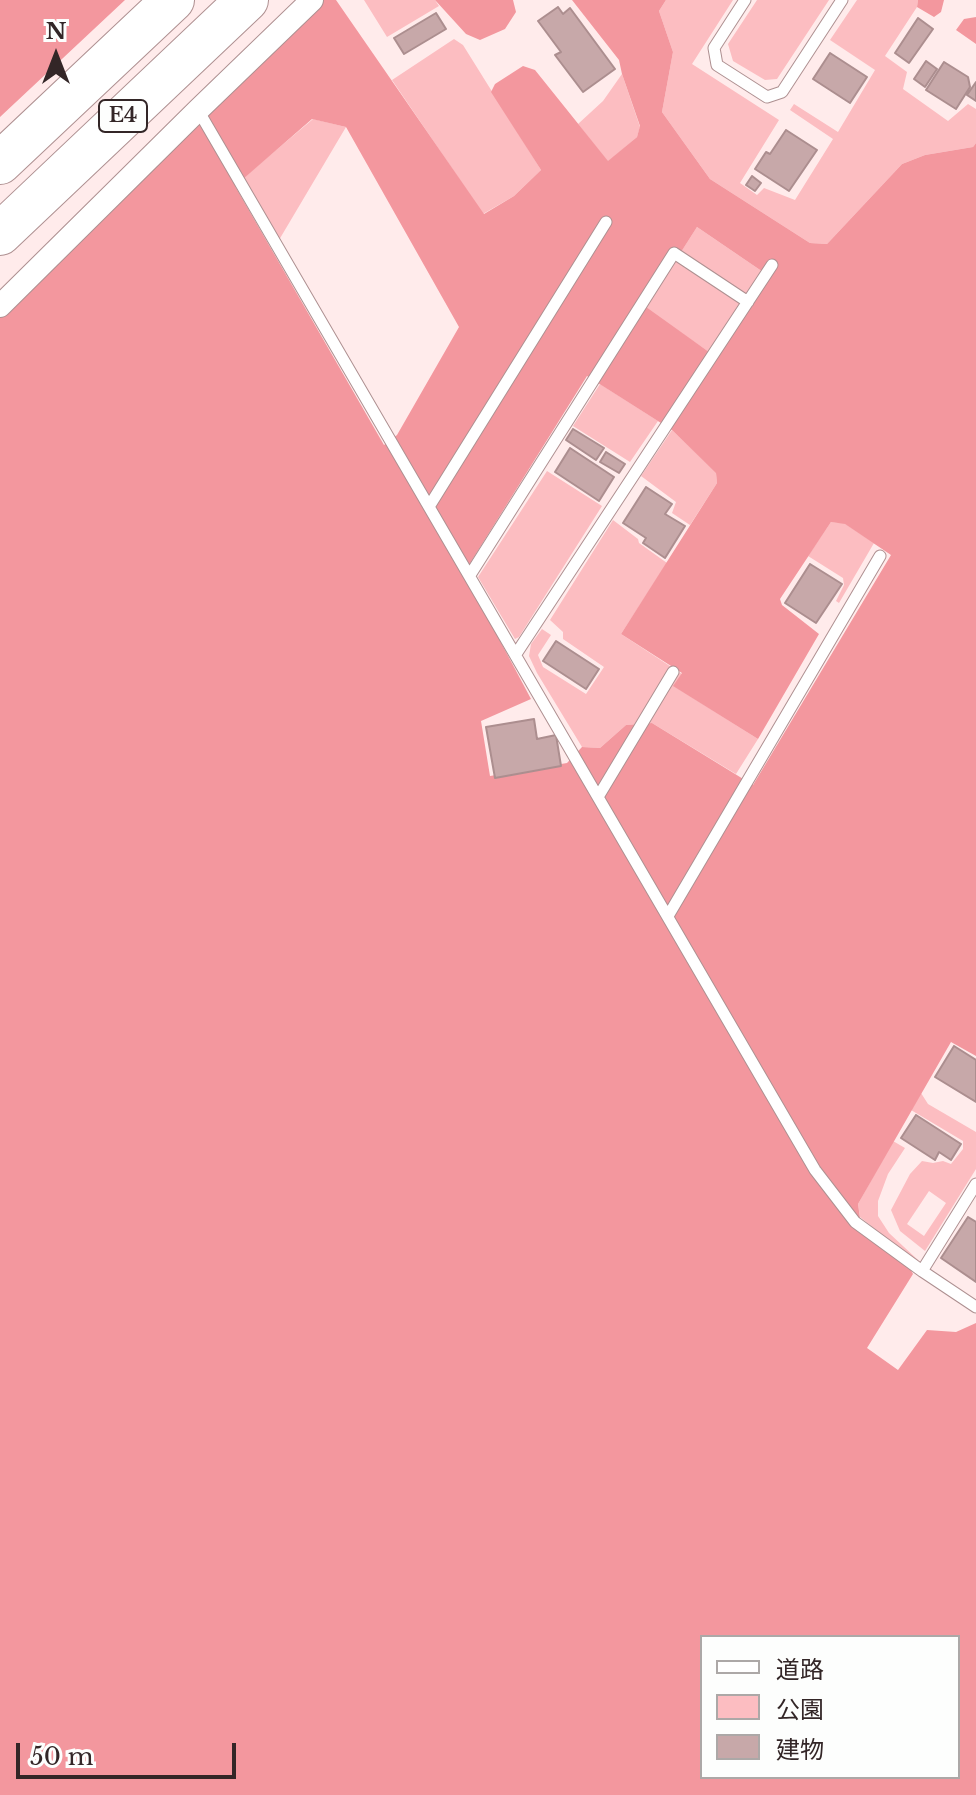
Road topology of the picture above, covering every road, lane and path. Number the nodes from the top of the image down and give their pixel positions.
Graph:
1 (173, 0) edge
2 (247, 0) edge
3 (312, 0) edge
4 (745, 0) edge
5 (842, 0) edge
6 (198, 110) junction
7 (0, 163) edge
8 (606, 222) dead end
9 (0, 234) edge
10 (772, 265) dead end
11 (748, 302) junction
12 (0, 306) edge
13 (430, 505) junction
14 (880, 556) dead end
15 (470, 575) junction
16 (516, 654) junction
17 (673, 672) dead end
18 (598, 797) junction
19 (668, 916) junction
20 (976, 1184) edge
21 (922, 1271) junction
22 (976, 1307) edge

1 - 7 highway, E4
2 - 9 highway, E4
3 - 6 street
4 - 5 lane
6 - 12 street
6 - 13 lane
8 - 13 lane
10 - 11 lane
11 - 15 lane
11 - 16 lane
13 - 15 lane
14 - 19 lane
15 - 16 lane
16 - 18 lane
17 - 18 lane
18 - 19 lane
19 - 21 lane
20 - 21 lane
21 - 22 lane

